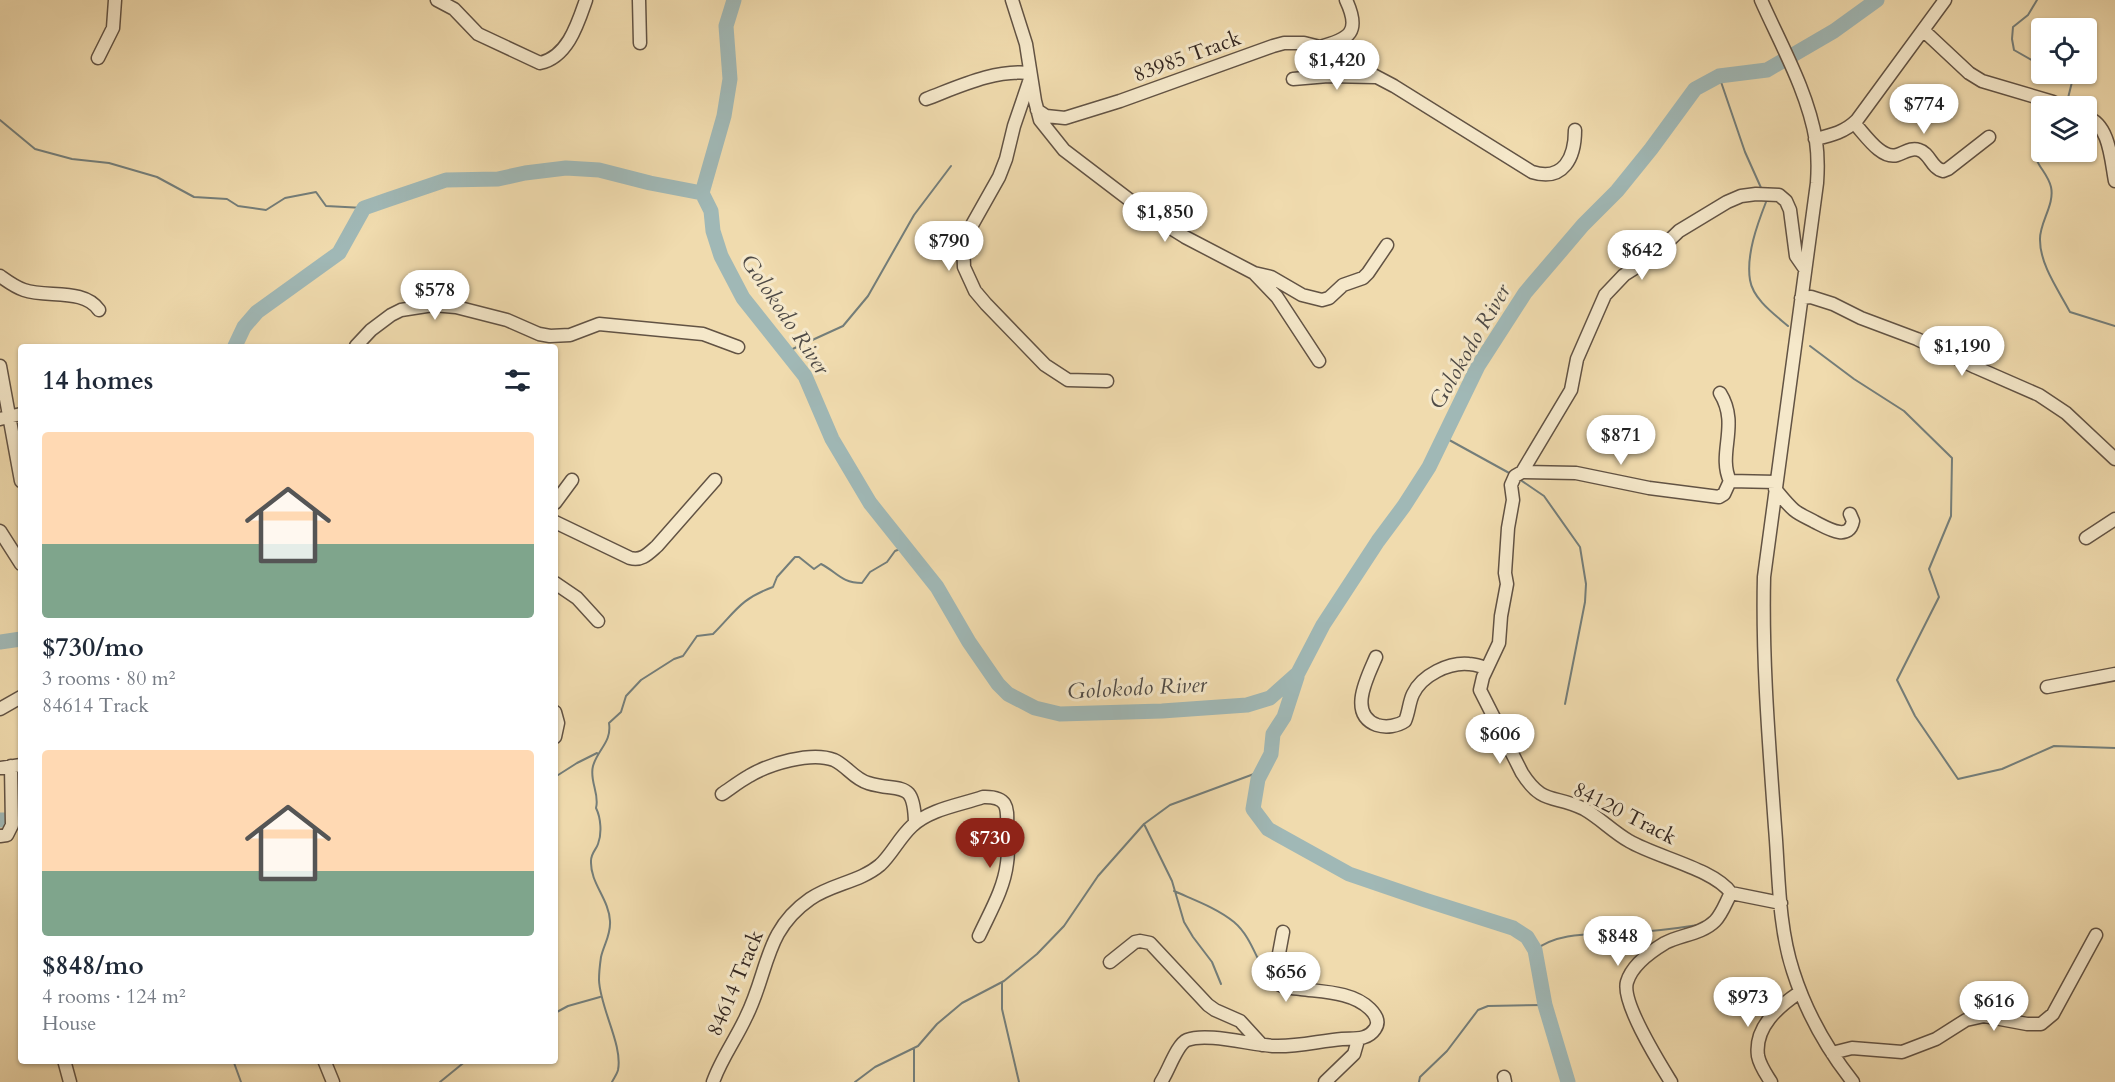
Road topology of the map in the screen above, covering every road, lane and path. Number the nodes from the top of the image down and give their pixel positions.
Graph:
1 (115, 0) edge
2 (437, 0) edge
3 (586, 0) edge
4 (639, 0) edge
5 (1012, 0) edge
6 (1346, 0) edge
7 (1761, 0) edge
8 (1945, 0) edge
9 (1923, 30) junction
10 (640, 43) dead end
11 (1320, 47) junction
12 (98, 58) dead end
13 (1030, 76) junction
14 (1378, 77) junction
15 (1293, 79) dead end
16 (2033, 96) edge
17 (926, 99) dead end
18 (1037, 111) junction
19 (1854, 123) junction
20 (2097, 124) edge
21 (1575, 130) dead end
22 (1989, 137) dead end
23 (1815, 139) junction
24 (2115, 181) edge
25 (1388, 245) dead end
26 (1805, 269) junction
27 (1254, 273) junction
28 (0, 276) edge
29 (1801, 298) junction
30 (99, 310) dead end
31 (358, 344) edge
32 (738, 347) dead end
33 (1319, 361) dead end
34 (0, 366) edge
35 (1107, 381) dead end
36 (1720, 393) dead end
37 (10, 416) edge
38 (2115, 459) edge
39 (18, 463) edge
40 (1522, 472) junction
41 (572, 480) dead end
42 (715, 480) dead end
43 (1730, 481) junction
44 (1775, 485) junction
45 (558, 499) edge
46 (1850, 514) dead end
47 (2115, 519) edge
48 (558, 523) edge
49 (0, 531) edge
50 (2086, 538) dead end
51 (18, 559) edge
52 (558, 585) edge
53 (598, 621) dead end
54 (1376, 657) dead end
55 (1487, 668) junction
56 (2115, 674) edge
57 (2047, 687) dead end
58 (18, 698) edge
59 (3, 704) edge
60 (11, 766) edge
61 (723, 794) dead end
62 (915, 823) junction
63 (1, 836) edge
64 (1731, 893) junction
65 (1781, 903) junction
66 (1283, 932) dead end
67 (2096, 935) dead end
68 (979, 936) dead end
69 (1110, 962) dead end
70 (1800, 992) junction
71 (1358, 1040) junction
72 (1262, 1045) junction
73 (1832, 1053) junction
74 (65, 1064) edge
75 (326, 1064) edge
76 (70, 1082) edge
77 (333, 1082) edge
78 (713, 1082) edge
79 (1161, 1082) edge
80 (1325, 1082) edge
81 (1671, 1082) edge
82 (1772, 1082) edge
83 (1853, 1082) edge

1 - 12 street
2 - 3 street
4 - 10 street
5 - 13 street
6 - 11 street
7 - 23 street
8 - 9 street
9 - 16 street
9 - 19 street
11 - 14 street, 83985 Track
11 - 18 street, 83985 Track
13 - 17 street
13 - 18 street
13 - 35 street
14 - 15 street
14 - 21 street, 83985 Track
18 - 27 street
19 - 22 street
19 - 23 street
20 - 24 street
23 - 26 street
25 - 27 street
26 - 29 street
26 - 40 street, 84120 Track
27 - 33 street
28 - 30 street
29 - 38 street
29 - 44 street
31 - 32 street
34 - 37 street
36 - 43 street
37 - 39 street
40 - 43 street
40 - 55 street, 84120 Track
41 - 45 street
42 - 48 street
43 - 44 street
44 - 46 street
44 - 65 street
47 - 50 street
49 - 51 street
52 - 53 street
54 - 55 street
55 - 64 street, 84120 Track
56 - 57 street
58 - 59 street
60 - 63 street
61 - 62 street
62 - 68 street, 84614 Track
62 - 78 street, 84614 Track
64 - 65 street, 84120 Track
64 - 81 street
65 - 70 street
66 - 71 street
67 - 73 street
69 - 72 street
70 - 73 street
70 - 82 street
71 - 72 street
71 - 80 street
72 - 79 street
73 - 83 street
74 - 76 street
75 - 77 street

